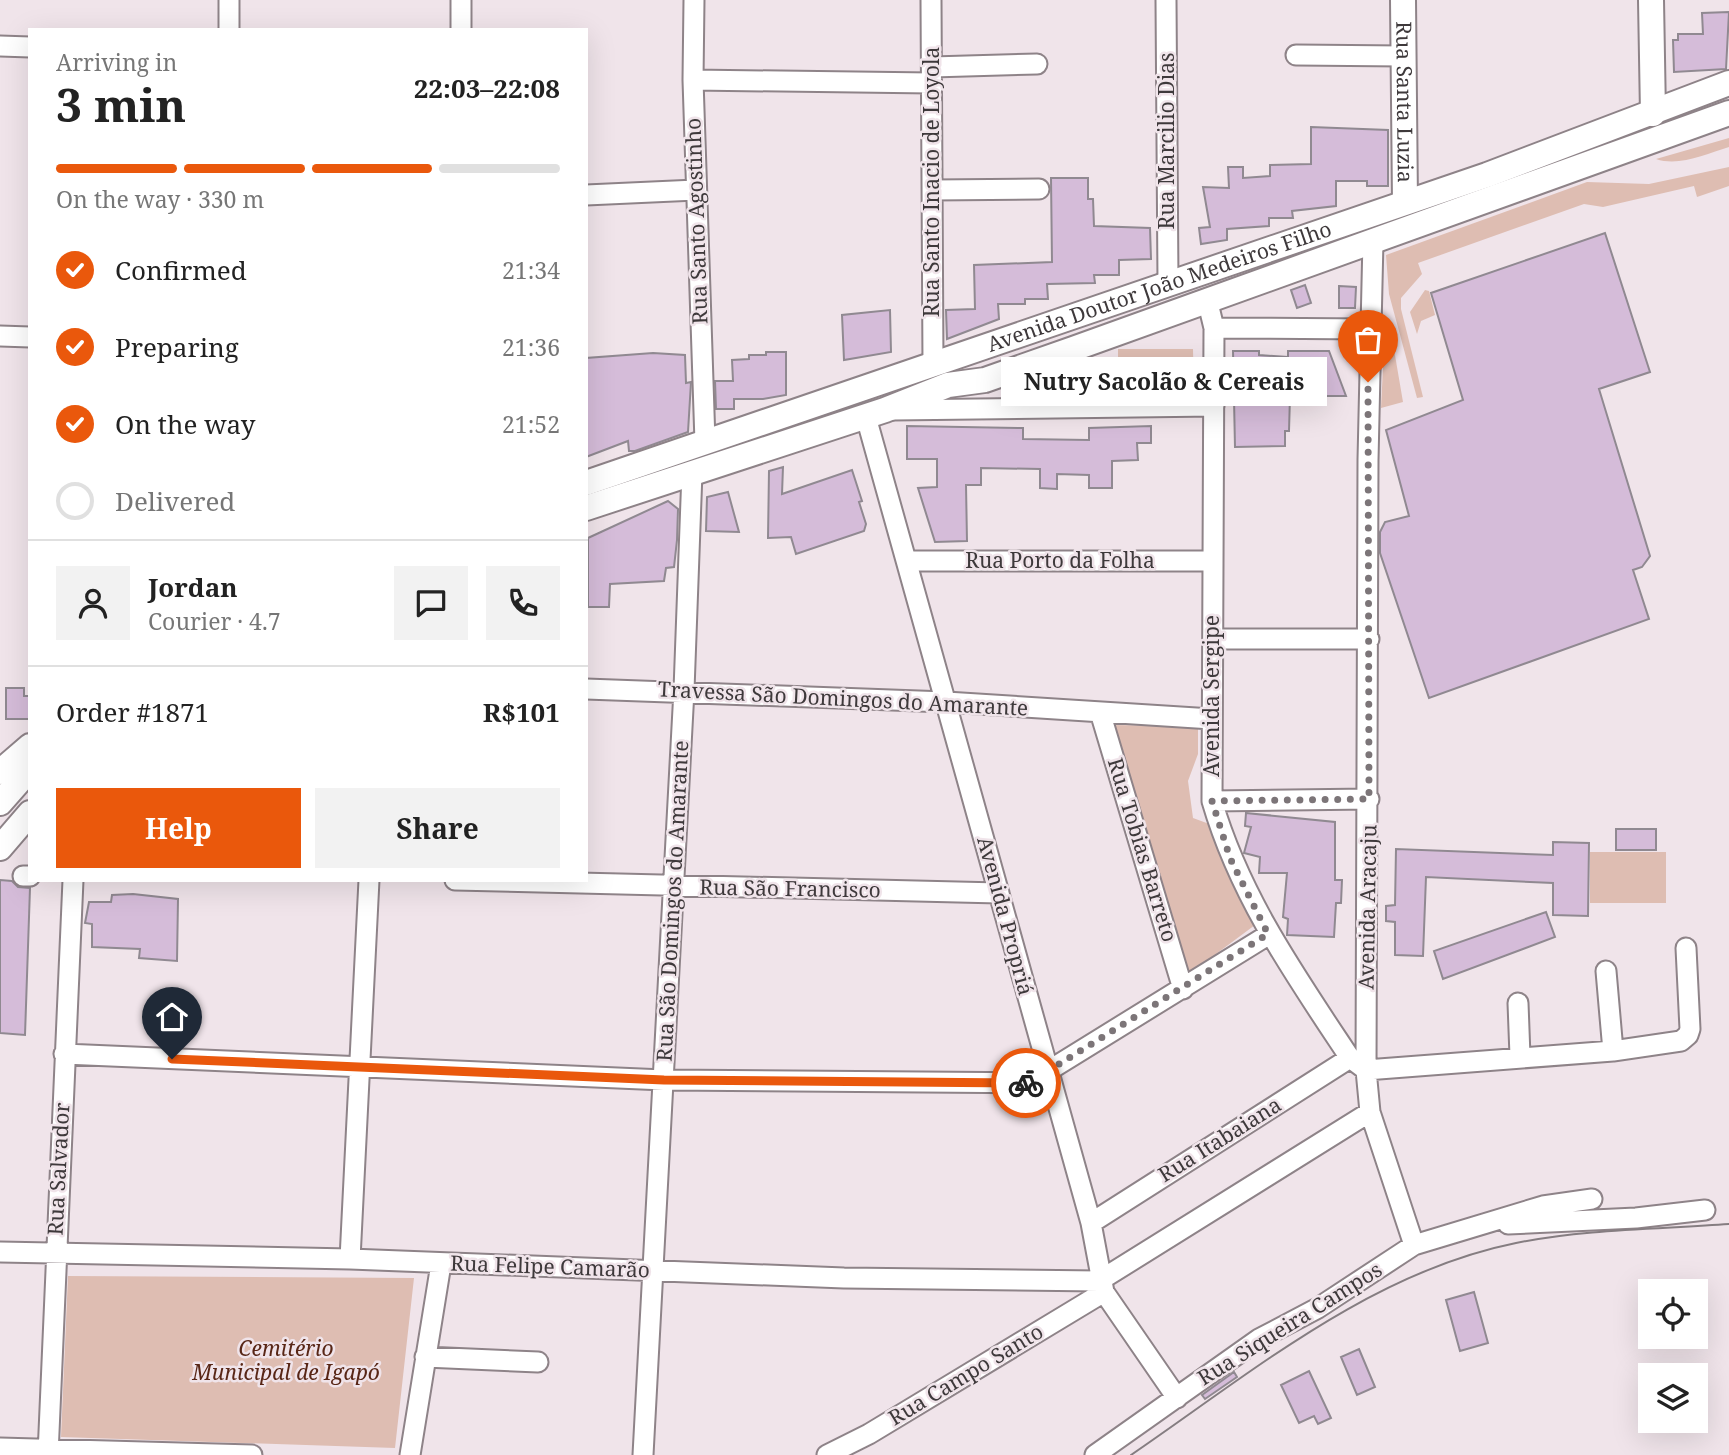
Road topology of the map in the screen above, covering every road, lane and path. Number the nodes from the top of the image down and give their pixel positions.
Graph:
1 (229, 0) edge
2 (461, 0) edge
3 (694, 0) edge
4 (931, 0) edge
5 (1166, 0) edge
6 (1403, 0) edge
7 (1651, 0) edge
8 (229, 28) edge
9 (461, 28) edge
10 (0, 46) edge
11 (28, 47) edge
12 (1296, 55) dead end
13 (1403, 56) junction
14 (1037, 64) dead end
15 (932, 75) junction
16 (693, 80) junction
17 (1729, 83) edge
18 (1729, 113) edge
19 (1653, 114) junction
20 (1039, 189) dead end
21 (696, 190) junction
22 (933, 191) junction
23 (588, 195) edge
24 (1405, 202) junction
25 (1373, 240) junction
26 (1168, 282) junction
27 (1207, 299) junction
28 (1043, 327) junction
29 (1214, 328) junction
30 (1369, 329) junction
31 (0, 337) edge
32 (28, 337) edge
33 (1079, 347) junction
34 (933, 363) junction
35 (948, 385) junction
36 (1214, 406) junction
37 (876, 414) junction
38 (705, 442) junction
39 (692, 472) junction
40 (588, 482) edge
41 (588, 507) edge
42 (907, 561) junction
43 (1212, 561) junction
44 (1213, 639) junction
45 (1369, 639) junction
46 (588, 689) edge
47 (684, 691) junction
48 (946, 702) junction
49 (1100, 712) junction
50 (1212, 719) junction
51 (28, 748) edge
52 (28, 770) edge
53 (0, 772) edge
54 (1369, 799) junction
55 (1212, 801) junction
56 (0, 803) edge
57 (28, 815) edge
58 (0, 848) edge
59 (72, 882) edge
60 (369, 882) edge
61 (518, 882) edge
62 (674, 887) junction
63 (999, 893) junction
64 (1268, 934) junction
65 (1686, 948) dead end
66 (1606, 971) dead end
67 (1184, 989) junction
68 (1518, 1003) dead end
69 (1613, 1051) junction
70 (64, 1054) junction
71 (1520, 1056) junction
72 (1350, 1058) junction
73 (362, 1068) junction
74 (1366, 1070) junction
75 (1050, 1077) junction
76 (664, 1080) junction
77 (1370, 1112) junction
78 (1592, 1199) dead end
79 (1705, 1210) dead end
80 (1091, 1223) junction
81 (1459, 1229) junction
82 (1414, 1245) junction
83 (0, 1252) edge
84 (55, 1255) junction
85 (350, 1259) junction
86 (441, 1264) junction
87 (655, 1269) junction
88 (1101, 1287) junction
89 (425, 1357) junction
90 (538, 1362) dead end
91 (1177, 1398) junction
92 (0, 1448) edge
93 (49, 1453) edge
94 (252, 1455) edge
95 (410, 1455) edge
96 (643, 1455) edge
97 (827, 1455) edge
98 (1095, 1455) edge

1 - 8 street
2 - 9 street
3 - 16 street, Rua Santo Agostinho
4 - 15 street, Rua Santo Inacio de Loyola
5 - 26 street, Rua Marcilio Dias
6 - 13 main road, Rua Santa Luzia
7 - 19 main road
10 - 11 street
12 - 13 street
13 - 24 main road, Rua Santa Luzia
14 - 15 street
15 - 16 street
15 - 22 street, Rua Santo Inacio de Loyola
16 - 21 street, Rua Santo Agostinho
17 - 19 main road, Avenida Doutor João Medeiros Filho
18 - 25 main road, Avenida Doutor João Medeiros Filho
19 - 24 main road, Avenida Doutor João Medeiros Filho
20 - 22 street
21 - 23 street
21 - 38 street, Rua Santo Agostinho
22 - 34 street, Rua Santo Inacio de Loyola
24 - 26 main road, Avenida Doutor João Medeiros Filho
25 - 27 main road, Avenida Doutor João Medeiros Filho
25 - 30 street, Avenida Aracaju
26 - 28 main road, Avenida Doutor João Medeiros Filho
26 - 33 main road
27 - 29 street, Avenida Sergipe
27 - 33 main road, Avenida Doutor João Medeiros Filho
28 - 34 main road, Avenida Doutor João Medeiros Filho
28 - 35 main road
29 - 30 street
29 - 36 street, Avenida Sergipe
30 - 45 street, Avenida Aracaju
31 - 32 street
33 - 35 main road, Avenida Doutor João Medeiros Filho
34 - 38 main road, Avenida Doutor João Medeiros Filho
35 - 37 main road, Avenida Doutor João Medeiros Filho
36 - 37 street
36 - 43 street, Avenida Sergipe
37 - 39 main road, Avenida Doutor João Medeiros Filho
37 - 42 street, Avenida Propriá
38 - 40 main road, Avenida Doutor João Medeiros Filho
39 - 41 main road, Avenida Doutor João Medeiros Filho
39 - 47 street, Rua São Domingos do Amarante
42 - 43 street, Rua Porto da Folha
42 - 48 street, Avenida Propriá
43 - 44 street, Avenida Sergipe
44 - 45 street
44 - 50 street, Avenida Sergipe
45 - 54 street, Avenida Aracaju
46 - 47 street, Travessa São Domingos do Amarante
47 - 48 street, Travessa São Domingos do Amarante
47 - 62 street, Rua São Domingos do Amarante
48 - 49 street, Travessa São Domingos do Amarante
48 - 63 street, Avenida Propriá
49 - 50 street, Travessa São Domingos do Amarante
49 - 67 street, Rua Tobias Barreto
50 - 55 street, Avenida Sergipe
51 - 53 main road
52 - 56 main road
54 - 55 street
54 - 74 street, Avenida Aracaju
55 - 64 street, Avenida Sergipe
57 - 58 main road
59 - 70 street, Rua Salvador
60 - 73 street
61 - 62 street, Rua São Francisco
62 - 63 street, Rua São Francisco
62 - 76 street, Rua São Domingos do Amarante
63 - 75 street, Avenida Propriá
64 - 67 street
64 - 72 street, Avenida Sergipe
65 - 69 street
66 - 69 street
67 - 75 street
68 - 71 street
69 - 71 street
70 - 73 street
70 - 84 street, Rua Salvador
71 - 74 street
72 - 74 street
72 - 80 street, Rua Itabaiana
73 - 76 street
73 - 85 street
74 - 77 street, Avenida Aracaju
75 - 76 street
75 - 80 street, Avenida Propriá
76 - 87 street, Rua São Domingos do Amarante
77 - 82 street, Avenida Aracaju
77 - 88 street, Rua Campo Santo
78 - 81 street, Rua Siqueira Campos
79 - 81 street, Rua Siqueira Campos
80 - 88 street, Avenida Propriá
81 - 82 street, Rua Siqueira Campos
82 - 91 street, Rua Siqueira Campos
83 - 84 street, Rua Felipe Camarão
84 - 85 street, Rua Felipe Camarão
84 - 93 street, Rua Salvador
85 - 86 street, Rua Felipe Camarão
86 - 87 street, Rua Felipe Camarão
86 - 89 street
87 - 88 street, Rua Felipe Camarão
87 - 96 street, Rua São Domingos do Amarante
88 - 91 street, Avenida Propriá
88 - 97 street, Rua Campo Santo
89 - 90 street
89 - 95 street
91 - 98 street, Rua Siqueira Campos
92 - 93 street
93 - 94 street

